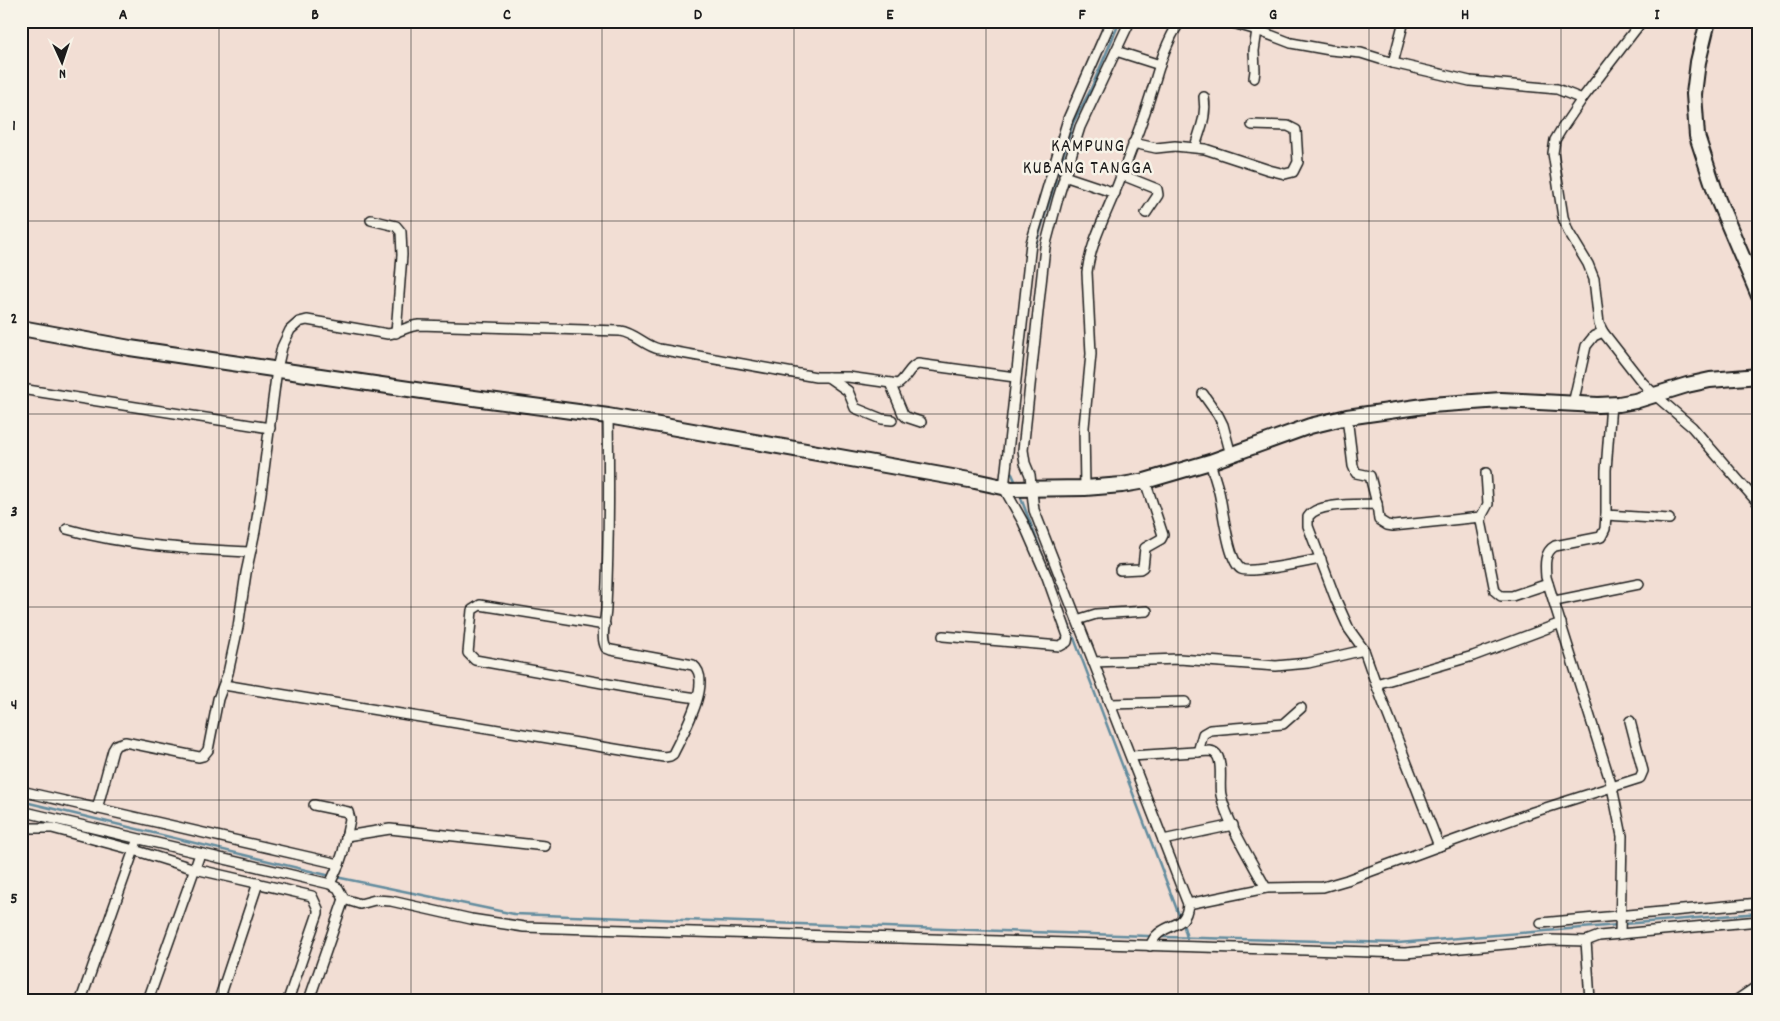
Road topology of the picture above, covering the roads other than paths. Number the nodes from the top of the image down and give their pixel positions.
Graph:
1 (1111, 21) edge
2 (1130, 21) edge
3 (1180, 21) edge
4 (1226, 21) edge
5 (1404, 21) edge
6 (1642, 21) edge
7 (1708, 21) edge
8 (1257, 30) junction
9 (1116, 51) junction
10 (1393, 63) junction
11 (1160, 65) junction
12 (1254, 78) dead end
13 (1204, 98) dead end
14 (1582, 99) junction
15 (1083, 111) junction
16 (1068, 119) junction
17 (1252, 125) dead end
18 (1133, 142) junction
19 (1195, 148) junction
20 (1122, 175) junction
21 (1064, 176) junction
22 (1115, 193) junction
23 (1146, 213) dead end
24 (371, 220) dead end
25 (1759, 296) edge
26 (21, 328) edge
27 (1603, 332) junction
28 (396, 333) junction
29 (277, 369) junction
30 (1759, 376) edge
31 (828, 377) junction
32 (1015, 377) junction
33 (890, 383) junction
34 (21, 389) edge
35 (1203, 394) dead end
36 (1655, 395) junction
37 (1573, 404) junction
38 (1610, 404) junction
39 (608, 416) junction
40 (1347, 417) junction
41 (892, 420) dead end
42 (921, 422) dead end
43 (270, 428) junction
44 (1231, 455) junction
45 (1210, 462) junction
46 (1486, 473) dead end
47 (1146, 481) junction
48 (1008, 488) junction
49 (1085, 488) junction
50 (1029, 489) junction
51 (1377, 504) junction
52 (1759, 504) edge
53 (1606, 516) junction
54 (1481, 517) junction
55 (1669, 519) dead end
56 (67, 530) dead end
57 (250, 552) junction
58 (1321, 559) junction
59 (1120, 570) dead end
60 (1548, 584) junction
61 (1639, 584) dead end
62 (1555, 600) junction
63 (1147, 611) dead end
64 (1077, 620) junction
65 (1561, 624) junction
66 (605, 625) junction
67 (943, 636) dead end
68 (1364, 650) junction
69 (1093, 662) junction
70 (1376, 684) junction
71 (224, 685) junction
72 (697, 698) junction
73 (1185, 702) dead end
74 (1110, 704) junction
75 (1301, 708) dead end
76 (1630, 721) dead end
77 (1198, 752) junction
78 (1131, 756) junction
79 (1612, 787) junction
80 (21, 791) edge
81 (314, 805) dead end
82 (96, 809) junction
83 (21, 811) edge
84 (1233, 825) junction
85 (21, 828) edge
86 (346, 836) junction
87 (138, 839) junction
88 (1163, 840) junction
89 (545, 846) dead end
90 (1439, 846) junction
91 (134, 850) junction
92 (200, 854) junction
93 (337, 867) junction
94 (195, 869) junction
95 (331, 882) junction
96 (258, 883) junction
97 (1266, 888) junction
98 (344, 899) junction
99 (1759, 903) edge
100 (1188, 904) junction
101 (1620, 916) junction
102 (1759, 921) edge
103 (1541, 923) dead end
104 (1620, 934) junction
105 (1586, 941) junction
106 (1150, 946) junction
107 (1759, 985) edge
108 (81, 1000) edge
109 (148, 1000) edge
110 (219, 1000) edge
111 (288, 1000) edge
112 (309, 1000) edge
113 (1590, 1000) edge
114 (1737, 1000) edge

1 - 16 street
2 - 9 street
3 - 11 street
4 - 8 street
5 - 10 street
6 - 14 street
7 - 25 street
8 - 10 street
8 - 12 street
9 - 11 street
9 - 15 street
10 - 14 street
11 - 18 street
13 - 19 street
14 - 27 street
15 - 16 street
15 - 21 street
16 - 32 street
17 - 19 street
18 - 19 street
18 - 20 street
20 - 22 street
20 - 23 street
21 - 22 street
21 - 50 street
22 - 49 street
24 - 28 street
26 - 29 street
27 - 36 street
27 - 37 street
28 - 29 street
28 - 31 street
29 - 39 street
29 - 43 street
30 - 36 street
31 - 33 street
31 - 41 street
32 - 33 street
32 - 48 street
33 - 42 street
34 - 43 street
35 - 44 street
36 - 38 street
36 - 52 street
37 - 38 street
37 - 40 street
38 - 53 street
39 - 48 street
39 - 66 street
40 - 44 street
40 - 51 street
43 - 57 street
44 - 45 street
45 - 47 street
45 - 58 street
46 - 54 street
47 - 49 street
47 - 59 street
48 - 50 street
48 - 67 street
49 - 50 street
50 - 64 street
51 - 54 street
51 - 58 street
53 - 55 street
53 - 60 street
54 - 60 street
56 - 57 street
57 - 71 street
58 - 68 street
60 - 62 street
61 - 62 street
62 - 65 street
63 - 64 street
64 - 69 street
65 - 70 street
65 - 79 street
66 - 72 street
66 - 72 street
68 - 69 street
68 - 70 street
69 - 74 street
70 - 90 street
71 - 72 street
71 - 82 street
73 - 74 street
74 - 78 street
75 - 77 street
76 - 79 street
77 - 78 street
77 - 84 street
78 - 88 street
79 - 90 street
79 - 101 street
80 - 82 street
81 - 86 street
82 - 93 street
83 - 87 street
84 - 88 street
84 - 97 street
85 - 91 street
86 - 89 street
86 - 93 street
87 - 91 street
87 - 92 street
88 - 100 street
90 - 97 street
91 - 94 street
91 - 108 street
92 - 94 street
92 - 95 street
93 - 95 street
94 - 96 street
94 - 109 street
95 - 98 street
96 - 110 street
96 - 111 street
97 - 100 street
98 - 106 street
98 - 112 street
99 - 101 street
100 - 106 street
101 - 103 street
101 - 104 street
102 - 104 street
104 - 105 street
105 - 106 street
105 - 113 street
107 - 114 street

